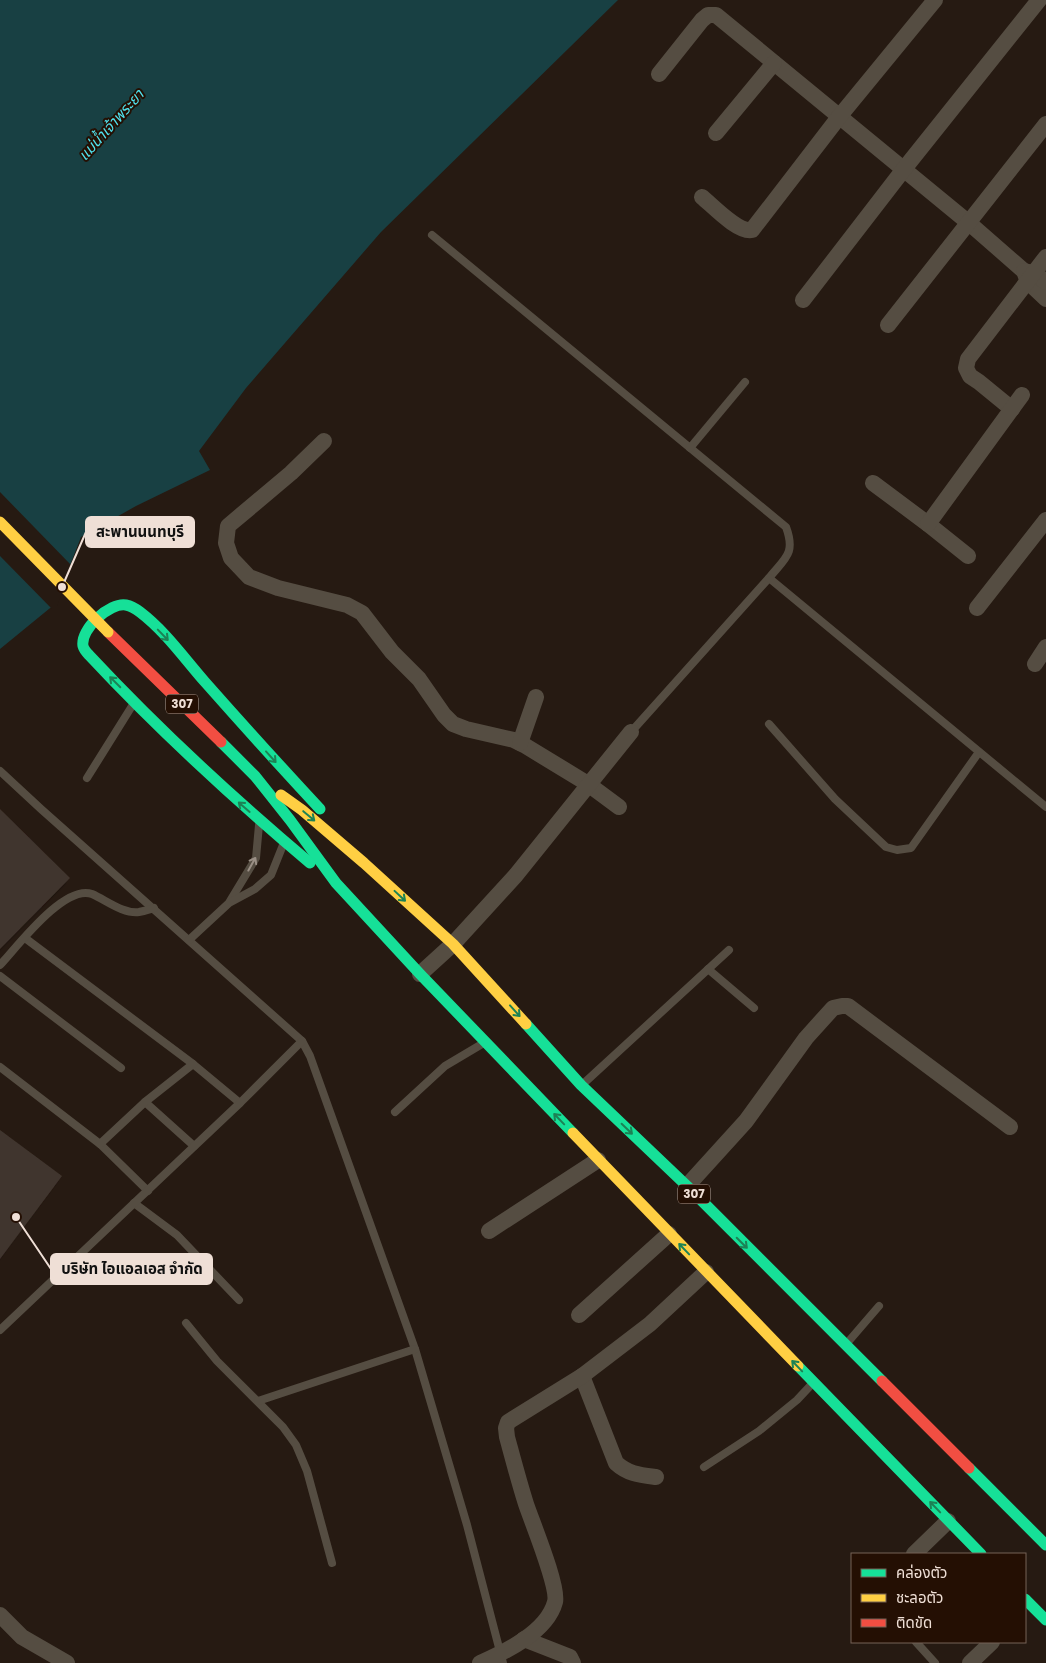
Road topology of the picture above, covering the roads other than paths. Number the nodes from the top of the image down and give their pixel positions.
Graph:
1 (935, 0) edge
2 (1038, 0) edge
3 (774, 63) junction
4 (659, 74) dead end
5 (839, 117) junction
6 (1046, 124) edge
7 (716, 133) dead end
8 (904, 169) junction
9 (702, 197) dead end
10 (969, 223) junction
11 (432, 235) dead end
12 (1046, 258) edge
13 (1033, 277) edge
14 (1046, 299) edge
15 (802, 300) dead end
16 (888, 325) dead end
17 (744, 382) dead end
18 (1022, 395) dead end
19 (1012, 409) junction
20 (324, 441) dead end
21 (690, 448) junction
22 (873, 483) dead end
23 (1046, 520) edge
24 (0, 522) edge
25 (928, 524) junction
26 (968, 556) dead end
27 (769, 578) junction
28 (977, 608) dead end
29 (1046, 648) edge
30 (1035, 664) dead end
31 (536, 697) dead end
32 (134, 702) junction
33 (770, 724) dead end
34 (631, 732) joint
35 (520, 743) junction
36 (978, 752) junction
37 (0, 770) edge
38 (256, 776) junction
39 (87, 778) dead end
40 (588, 784) junction
41 (619, 807) dead end
42 (1046, 807) edge
43 (260, 820) junction
44 (284, 842) junction
45 (364, 863) junction
46 (336, 884) junction
47 (229, 903) junction
48 (154, 908) junction
49 (25, 938) junction
50 (189, 940) junction
51 (453, 944) junction
52 (730, 950) dead end
53 (0, 965) edge
54 (708, 969) junction
55 (420, 974) junction
56 (0, 976) edge
57 (754, 1008) dead end
58 (302, 1041) junction
59 (485, 1042) junction
60 (193, 1064) junction
61 (0, 1067) edge
62 (122, 1068) dead end
63 (581, 1085) junction
64 (145, 1102) junction
65 (240, 1103) junction
66 (396, 1112) dead end
67 (1010, 1127) dead end
68 (100, 1144) junction
69 (194, 1146) junction
70 (598, 1160) junction
71 (687, 1186) junction
72 (148, 1191) junction
73 (134, 1203) junction
74 (489, 1232) dead end
75 (669, 1234) junction
76 (706, 1272) junction
77 (239, 1300) dead end
78 (879, 1306) dead end
79 (579, 1315) dead end
80 (186, 1324) dead end
81 (0, 1330) edge
82 (845, 1345) junction
83 (416, 1349) junction
84 (582, 1376) junction
85 (814, 1383) junction
86 (258, 1401) junction
87 (704, 1467) dead end
88 (656, 1477) dead end
89 (948, 1521) junction
90 (1046, 1545) edge
91 (915, 1553) edge
92 (980, 1553) edge
93 (332, 1563) dead end
94 (1026, 1604) edge
95 (0, 1615) edge
96 (1046, 1620) edge
97 (524, 1639) junction
98 (917, 1643) edge
99 (991, 1643) edge
100 (501, 1655) edge
101 (67, 1663) edge
102 (480, 1663) edge
103 (573, 1663) edge
104 (935, 1663) edge
105 (970, 1663) edge

1 - 5 street
2 - 8 street
3 - 4 street
3 - 5 street
3 - 7 street
5 - 8 street
5 - 9 street
6 - 10 street
8 - 10 street
8 - 15 street
10 - 13 street
10 - 16 street
11 - 21 lane
12 - 13 street
13 - 14 street
13 - 19 street
17 - 21 lane
18 - 19 street
19 - 25 street
20 - 35 street
21 - 27 lane
22 - 25 street
23 - 28 street
24 - 38 main road, 307, bridge
25 - 26 street
27 - 34 lane
27 - 36 lane
29 - 30 street
31 - 35 street
32 - 39 lane
43 -> 32 main road
32 -> 45 main road
33 - 36 lane
34 - 40 street
35 - 40 street
36 - 42 lane
37 - 48 lane
38 -> 45 main road, 307
38 - 46 main road, 307
40 - 41 street
40 - 51 street
43 - 44 main road
47 -> 43 lane
44 - 46 main road
44 - 47 lane
45 -> 51 main road, 307
46 - 55 main road, 307
47 - 50 lane
48 - 49 lane
48 - 50 lane
49 - 53 lane
49 - 60 lane
50 - 58 lane
51 - 55 street
51 -> 63 main road, 307
52 - 54 lane
54 - 57 lane
54 - 63 lane
55 - 59 main road, 307
56 - 62 lane
58 - 65 lane
58 - 83 lane
59 - 66 lane
70 -> 59 main road, 307
60 - 64 lane
60 - 65 lane
61 - 68 lane
63 -> 71 main road, 307
64 - 68 lane
64 - 69 lane
65 - 69 lane
67 - 71 street
68 - 72 lane
69 - 72 lane
70 - 74 street
70 - 75 main road, 307
71 -> 82 main road, 307
72 - 73 lane
73 - 77 lane
73 - 81 lane
76 -> 75 main road, 307
75 - 79 street
76 - 84 street
85 -> 76 main road, 307
78 - 82 lane
80 - 86 lane
82 - 90 main road, 307
83 - 86 lane
83 - 100 lane
84 - 88 street
84 - 97 street
85 - 87 lane
89 -> 85 main road, 307
86 - 93 lane
89 - 91 street
89 - 92 main road, 307
94 - 96 main road
95 - 101 street
97 - 100 street
97 - 103 street
98 - 104 lane
99 - 105 street
100 - 102 street

